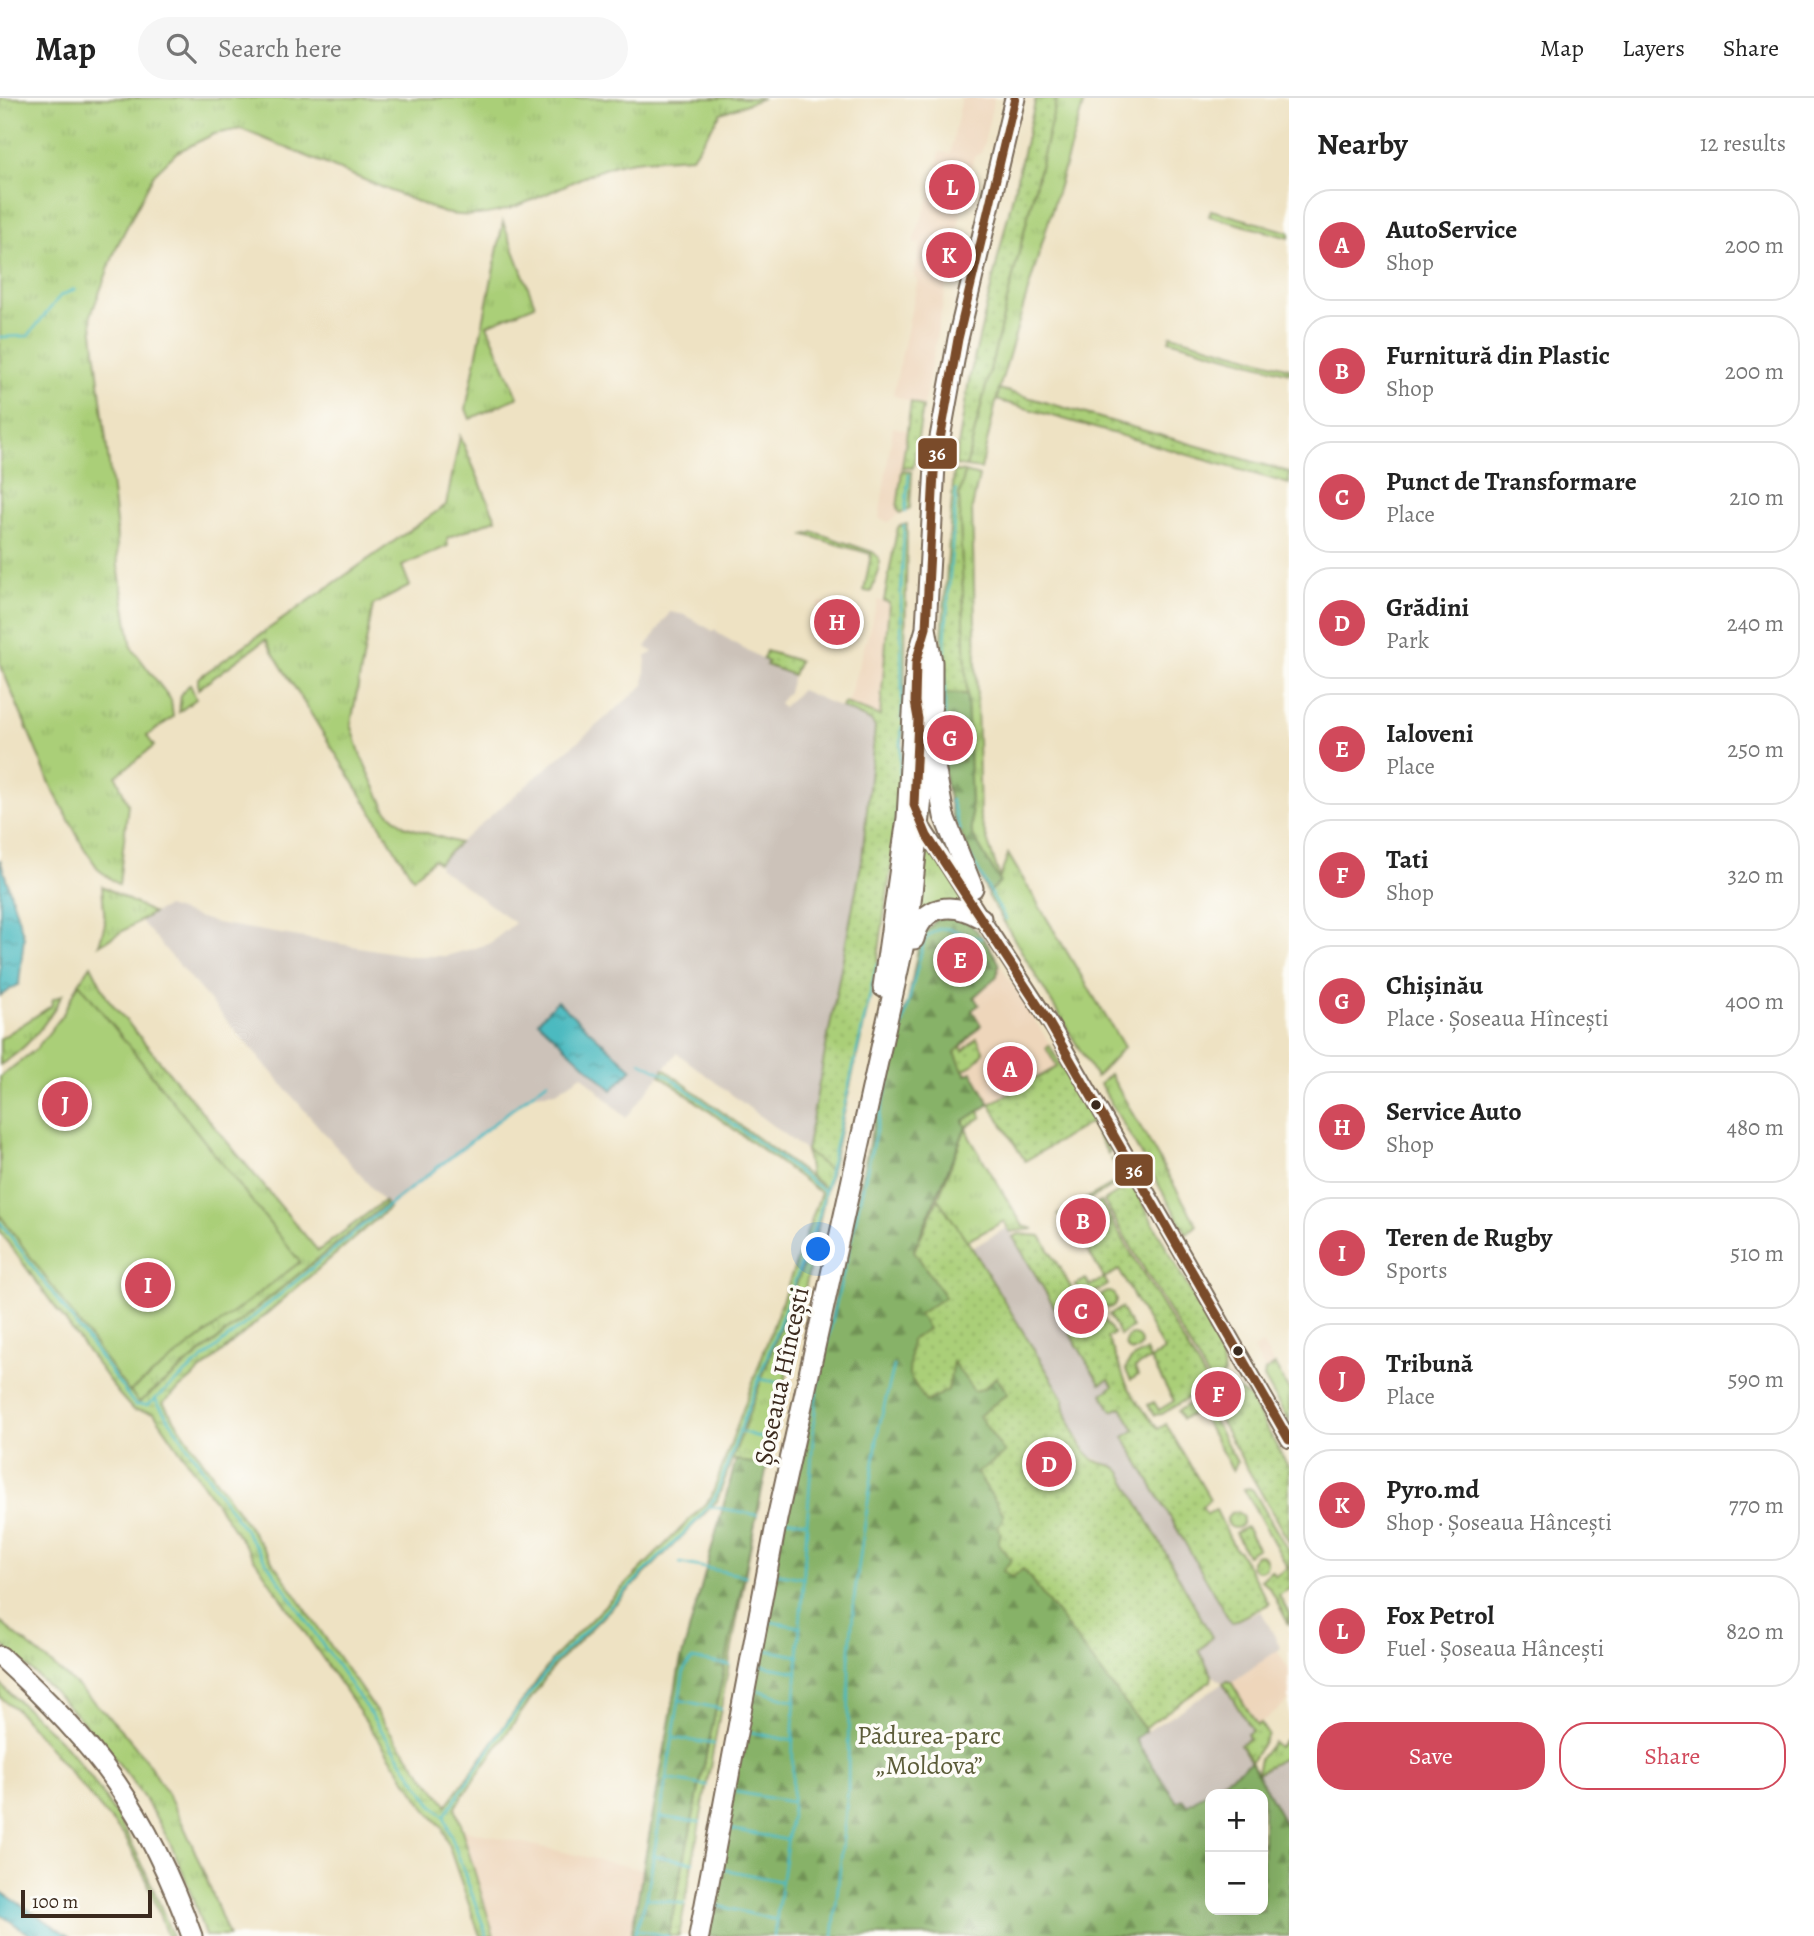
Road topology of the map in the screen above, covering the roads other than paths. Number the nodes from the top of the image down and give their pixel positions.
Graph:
1 (1015, 98) edge
2 (920, 708) junction
3 (919, 823) junction
4 (904, 840) junction
5 (972, 888) junction
6 (981, 918) junction
7 (1011, 961) junction
8 (882, 995) junction
9 (857, 1160) junction
10 (1289, 1440) edge
11 (0, 1656) edge
12 (0, 1671) edge
13 (180, 1936) edge
14 (192, 1936) edge
15 (687, 1936) edge
16 (699, 1936) edge

1 - 2 highway
2 - 3 highway
2 - 4 highway, Șoseaua Hîncești
2 - 5 highway
3 - 4 highway
3 - 5 main road
3 - 6 main road
3 - 8 highway
3 - 9 highway, Șoseaua Hîncești
4 - 8 highway, Șoseaua Hîncești
5 - 7 main road
6 - 7 main road
6 - 9 highway
7 - 10 main road
8 - 15 highway, Șoseaua Hîncești
9 - 16 highway, Șoseaua Hîncești
11 - 14 highway
12 - 13 highway

